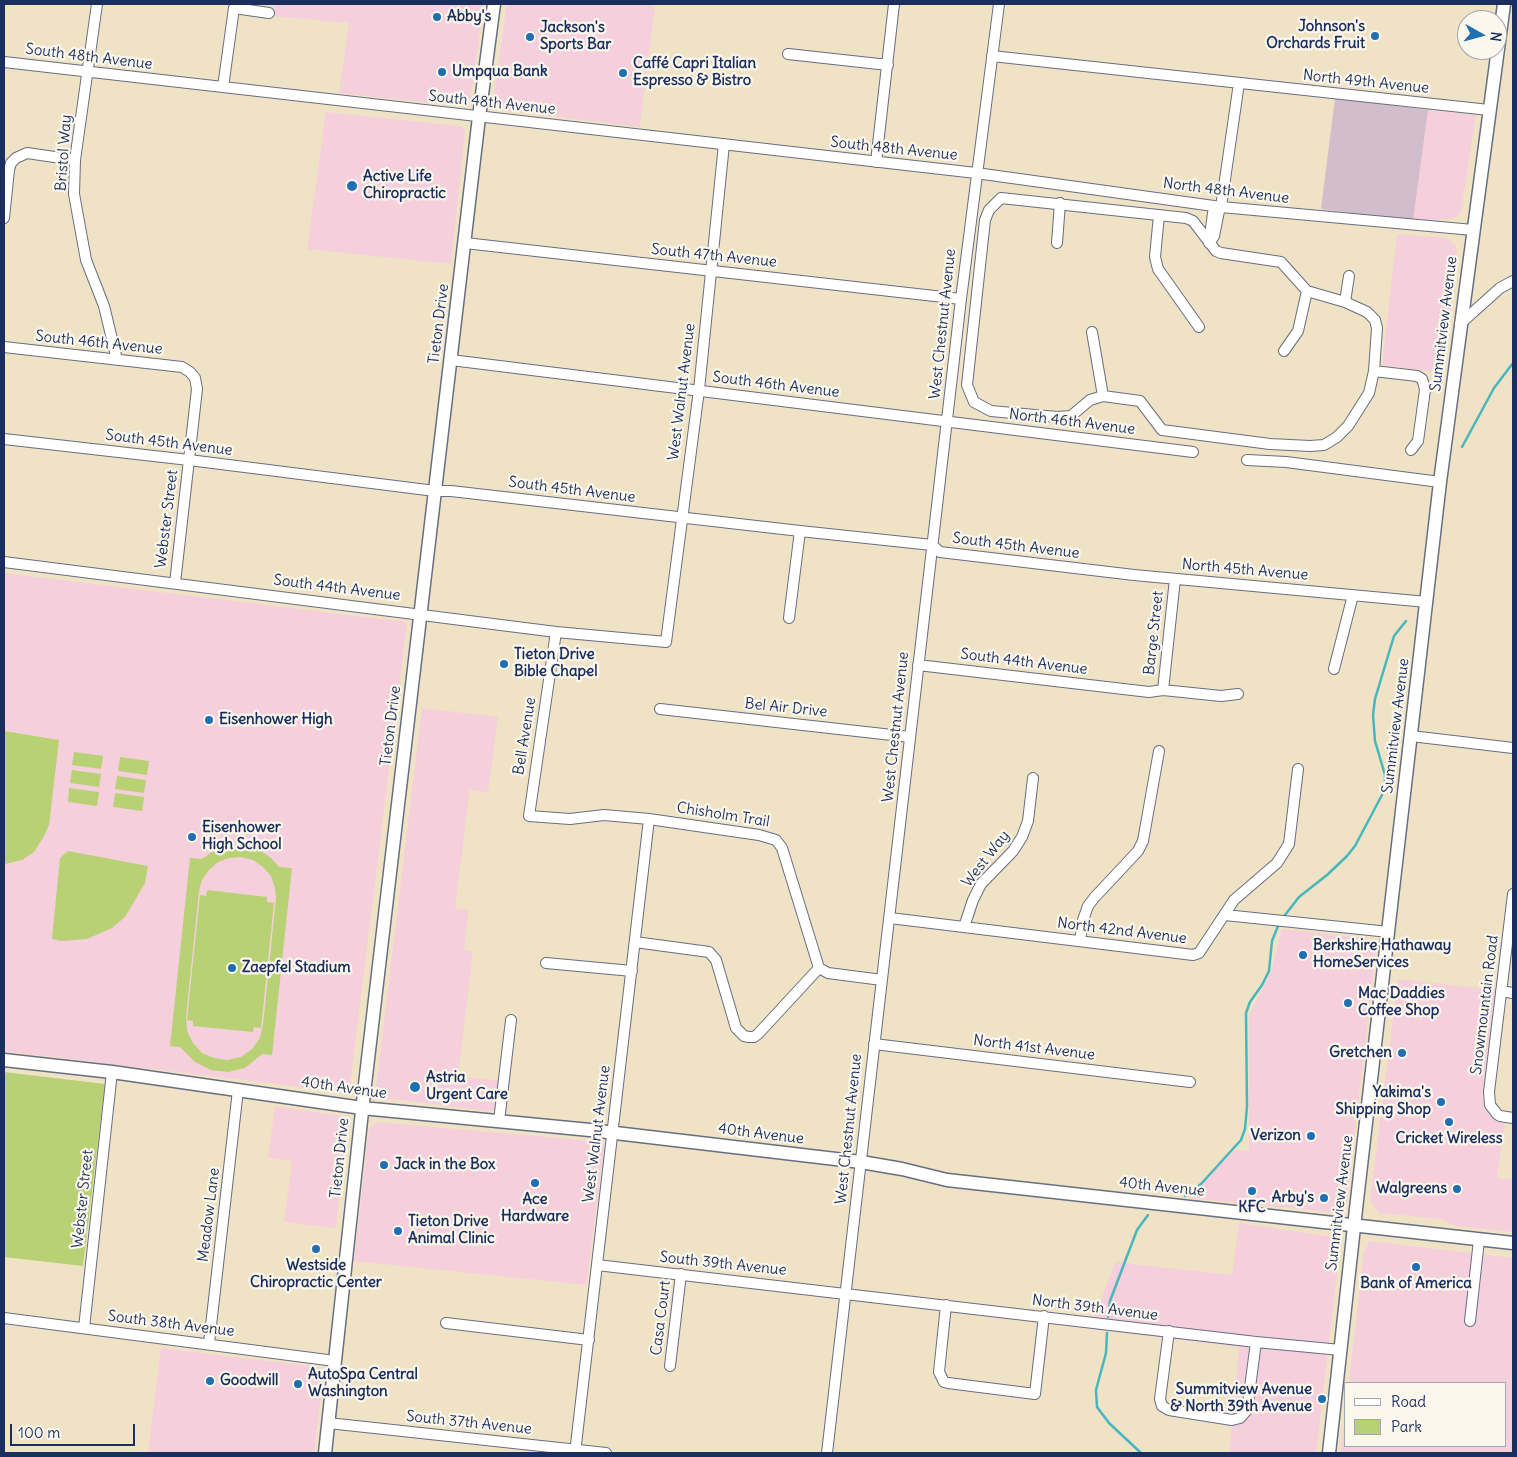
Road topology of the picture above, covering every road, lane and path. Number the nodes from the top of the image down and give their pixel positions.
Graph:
1 (97, 4) edge
2 (494, 4) edge
3 (894, 4) edge
4 (1000, 4) edge
5 (1504, 4) edge
6 (269, 13) dead end
7 (788, 54) dead end
8 (992, 56) junction
9 (4, 62) edge
10 (888, 65) junction
11 (88, 72) junction
12 (1239, 84) junction
13 (223, 87) junction
14 (1489, 110) junction
15 (478, 117) junction
16 (724, 144) junction
17 (75, 160) junction
18 (876, 162) junction
19 (976, 173) junction
20 (1060, 203) junction
21 (1217, 206) junction
22 (1159, 215) junction
23 (4, 218) edge
24 (1473, 230) junction
25 (465, 243) junction
26 (1057, 243) dead end
27 (1209, 243) junction
28 (711, 271) junction
29 (1349, 276) dead end
30 (1513, 281) edge
31 (1307, 291) junction
32 (961, 299) junction
33 (1345, 302) junction
34 (1460, 324) junction
35 (1199, 328) dead end
36 (1092, 332) dead end
37 (4, 347) edge
38 (1284, 352) dead end
39 (117, 360) junction
40 (451, 360) junction
41 (1374, 370) junction
42 (190, 372) joint
43 (699, 390) junction
44 (1103, 396) junction
45 (948, 422) junction
46 (4, 439) edge
47 (1270, 444) junction
48 (1411, 450) dead end
49 (1193, 452) dead end
50 (189, 460) junction
51 (1247, 460) dead end
52 (1268, 461) junction
53 (1440, 482) junction
54 (435, 491) junction
55 (682, 518) junction
56 (800, 531) junction
57 (932, 545) junction
58 (4, 562) edge
59 (1134, 575) joint
60 (1175, 579) junction
61 (175, 583) junction
62 (1353, 595) junction
63 (1427, 602) junction
64 (420, 614) junction
65 (789, 618) dead end
66 (556, 632) junction
67 (666, 642) joint
68 (918, 665) junction
69 (1334, 670) dead end
70 (1163, 690) junction
71 (1238, 694) dead end
72 (660, 709) dead end
73 (1411, 736) junction
74 (910, 737) junction
75 (1513, 748) edge
76 (1159, 751) dead end
77 (1298, 769) dead end
78 (1033, 778) dead end
79 (529, 816) joint
80 (649, 819) junction
81 (1513, 894) edge
82 (1225, 915) junction
83 (890, 918) junction
84 (964, 927) junction
85 (1389, 932) junction
86 (1080, 941) junction
87 (635, 942) junction
88 (546, 963) dead end
89 (819, 968) junction
90 (632, 971) junction
91 (882, 980) junction
92 (1501, 991) junction
93 (1513, 993) edge
94 (511, 1020) dead end
95 (874, 1044) junction
96 (4, 1060) edge
97 (112, 1072) junction
98 (1190, 1082) dead end
99 (238, 1090) junction
100 (362, 1108) junction
101 (1513, 1118) edge
102 (499, 1121) junction
103 (612, 1133) junction
104 (861, 1162) junction
105 (1354, 1224) junction
106 (1479, 1240) junction
107 (1513, 1244) edge
108 (597, 1265) junction
109 (681, 1274) junction
110 (846, 1293) junction
111 (946, 1305) junction
112 (1044, 1316) junction
113 (4, 1318) edge
114 (1470, 1321) dead end
115 (446, 1323) dead end
116 (84, 1328) junction
117 (1168, 1332) junction
118 (589, 1340) junction
119 (1256, 1342) junction
120 (209, 1343) junction
121 (1341, 1350) junction
122 (335, 1361) junction
123 (670, 1366) dead end
124 (328, 1423) junction
125 (575, 1451) edge
126 (325, 1453) edge
127 (606, 1453) edge
128 (826, 1453) edge
129 (1329, 1453) edge

1 - 11 street, Bristol Way
2 - 15 main road, Tieton Drive
3 - 10 street
4 - 8 street, West Chestnut Avenue
5 - 14 main road, Summitview Avenue
6 - 13 street
7 - 10 street
8 - 12 street, North 49th Avenue
8 - 19 street, West Chestnut Avenue
9 - 11 street, South 48th Avenue
10 - 18 street
11 - 13 street, South 48th Avenue
11 - 17 street, Bristol Way
12 - 14 street, North 49th Avenue
12 - 21 street
13 - 15 street, South 48th Avenue
14 - 24 main road, Summitview Avenue
15 - 16 street, South 48th Avenue
15 - 25 main road, Tieton Drive
16 - 18 street, South 48th Avenue
16 - 28 street, West Walnut Avenue
17 - 23 street
17 - 39 street, Bristol Way
18 - 19 street, South 48th Avenue
19 - 21 street, North 48th Avenue
19 - 32 street, West Chestnut Avenue
20 - 22 street
20 - 26 street
20 - 44 street
21 - 24 street, North 48th Avenue
21 - 27 street
22 - 27 street
22 - 35 street
24 - 34 main road, Summitview Avenue
25 - 28 street, South 47th Avenue
25 - 40 main road, Tieton Drive
27 - 31 street
28 - 32 street, South 47th Avenue
28 - 43 street, West Walnut Avenue
29 - 33 street
30 - 34 street
31 - 33 street
31 - 38 street
32 - 45 street, West Chestnut Avenue
33 - 41 street
34 - 53 main road, Summitview Avenue
36 - 44 street
37 - 39 street, South 46th Avenue
39 - 42 street, South 46th Avenue
40 - 43 street, South 46th Avenue
40 - 54 main road, Tieton Drive
41 - 47 street
41 - 48 street
42 - 50 street, Webster Street
43 - 45 street, South 46th Avenue
43 - 55 street, West Walnut Avenue
44 - 47 street
45 - 49 street, North 46th Avenue
45 - 57 street, West Chestnut Avenue
46 - 50 street, South 45th Avenue
47 - 52 street
50 - 54 street, South 45th Avenue
50 - 61 street, Webster Street
51 - 52 street
52 - 53 street
53 - 63 main road, Summitview Avenue
54 - 55 street, South 45th Avenue
54 - 64 main road, Tieton Drive
55 - 56 street, South 45th Avenue
55 - 67 street, West Walnut Avenue
56 - 57 street, South 45th Avenue
56 - 65 street
57 - 59 street, South 45th Avenue
57 - 68 street, West Chestnut Avenue
58 - 61 street, South 44th Avenue
59 - 60 street, North 45th Avenue
60 - 62 street, North 45th Avenue
60 - 70 street, Barge Street
61 - 64 street, South 44th Avenue
62 - 63 street, North 45th Avenue
62 - 69 street
63 - 73 main road, Summitview Avenue
64 - 66 street, South 44th Avenue
64 - 100 main road, Tieton Drive
66 - 67 street, South 44th Avenue
66 - 79 street, Bell Avenue
68 - 70 street, South 44th Avenue
68 - 74 street, West Chestnut Avenue
70 - 71 street, South 44th Avenue
72 - 74 street, Bel Air Drive
73 - 75 street
73 - 85 main road, Summitview Avenue
74 - 83 street, West Chestnut Avenue
76 - 86 street
77 - 82 street, North 42nd Avenue
78 - 84 street, West Way
79 - 80 street, Chisholm Trail
80 - 87 street, West Walnut Avenue
80 - 89 street, Chisholm Trail
81 - 92 street, Snowmountain Road
82 - 85 street
82 - 86 street, North 42nd Avenue
83 - 84 street, North 42nd Avenue
83 - 91 street, West Chestnut Avenue
84 - 86 street, North 42nd Avenue
85 - 105 main road, Summitview Avenue
87 - 89 street
87 - 90 street, West Walnut Avenue
88 - 90 street
89 - 91 street
90 - 103 street, West Walnut Avenue
91 - 95 street, West Chestnut Avenue
92 - 93 street
92 - 101 street, Snowmountain Road
94 - 102 street
95 - 98 street, North 41st Avenue
95 - 104 street, West Chestnut Avenue
96 - 97 main road, 40th Avenue
97 - 99 main road, 40th Avenue
97 - 116 street, Webster Street
99 - 100 main road, 40th Avenue
99 - 120 street, Meadow Lane
100 - 102 main road, 40th Avenue
100 - 122 main road, Tieton Drive
102 - 103 main road, 40th Avenue
103 - 104 main road, 40th Avenue
103 - 108 street, West Walnut Avenue
104 - 105 main road, 40th Avenue
104 - 110 street, West Chestnut Avenue
105 - 106 main road, 40th Avenue
105 - 121 main road, Summitview Avenue
106 - 107 main road, 40th Avenue
106 - 114 street
108 - 109 street, South 39th Avenue
108 - 118 street, West Walnut Avenue
109 - 110 street, South 39th Avenue
109 - 123 street, Casa Court
110 - 111 street, North 39th Avenue
110 - 128 street, West Chestnut Avenue
111 - 112 street, North 39th Avenue
111 - 112 street
112 - 117 street, North 39th Avenue
113 - 116 street, South 38th Avenue
115 - 118 street
116 - 120 street, South 38th Avenue
117 - 119 street, North 39th Avenue
117 - 119 street
118 - 125 street, West Walnut Avenue
119 - 121 street, North 39th Avenue
120 - 122 street, South 38th Avenue
121 - 129 main road, Summitview Avenue
122 - 124 main road, Tieton Drive
124 - 125 street, South 37th Avenue
124 - 126 main road, Tieton Drive
125 - 127 street, South 37th Avenue

